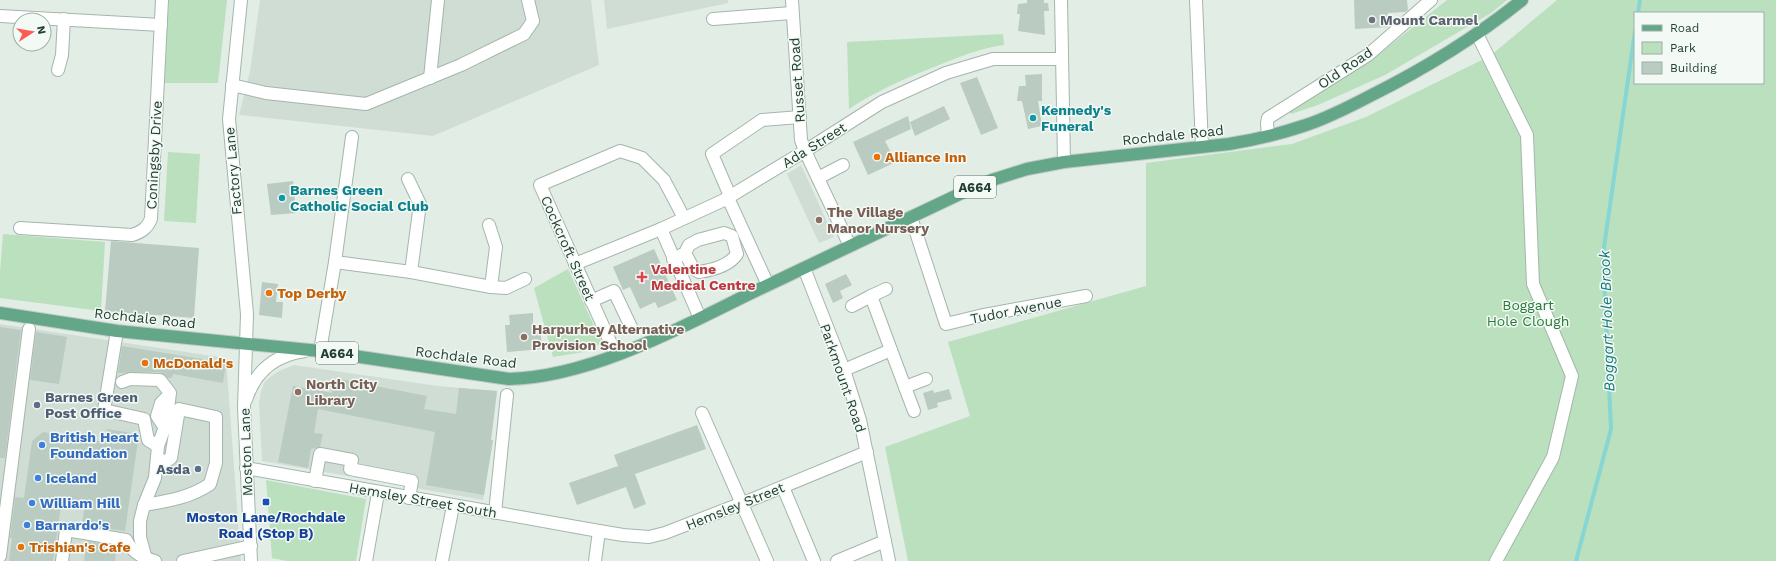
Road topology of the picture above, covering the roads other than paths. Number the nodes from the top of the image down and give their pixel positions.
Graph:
1 (162, 0) edge
2 (241, 0) edge
3 (438, 0) edge
4 (528, 0) edge
5 (792, 0) edge
6 (1061, 0) edge
7 (1196, 0) edge
8 (1432, 0) edge
9 (1522, 0) edge
10 (792, 13) junction
11 (0, 16) edge
12 (64, 19) junction
13 (713, 19) dead end
14 (0, 22) edge
15 (161, 25) junction
16 (1477, 34) junction
17 (1062, 59) junction
18 (58, 70) dead end
19 (430, 78) junction
20 (232, 85) junction
21 (800, 118) junction
22 (1268, 136) junction
23 (352, 137) dead end
24 (1202, 147) junction
25 (805, 151) junction
26 (1064, 162) junction
27 (843, 165) dead end
28 (818, 178) junction
29 (408, 179) dead end
30 (729, 197) junction
31 (911, 217) junction
32 (684, 218) junction
33 (489, 225) dead end
34 (20, 228) dead end
35 (661, 229) junction
36 (850, 246) junction
37 (685, 253) dead end
38 (674, 259) junction
39 (335, 262) junction
40 (575, 264) junction
41 (804, 268) junction
42 (411, 272) junction
43 (525, 279) dead end
44 (768, 285) junction
45 (491, 287) junction
46 (886, 289) dead end
47 (871, 296) junction
48 (1086, 296) dead end
49 (591, 301) junction
50 (852, 306) dead end
51 (0, 313) edge
52 (700, 318) junction
53 (631, 327) dead end
54 (29, 329) dead end
55 (117, 331) junction
56 (246, 343) junction
57 (316, 350) junction
58 (891, 350) junction
59 (616, 355) junction
60 (844, 370) junction
61 (926, 379) dead end
62 (122, 382) dead end
63 (905, 387) junction
64 (507, 395) dead end
65 (244, 407) junction
66 (914, 411) dead end
67 (702, 413) dead end
68 (158, 446) junction
69 (867, 452) junction
70 (158, 460) junction
71 (246, 468) junction
72 (315, 481) junction
73 (783, 486) junction
74 (378, 493) junction
75 (409, 498) junction
76 (742, 503) junction
77 (144, 505) junction
78 (453, 506) junction
79 (495, 513) junction
80 (599, 531) junction
81 (885, 541) junction
82 (250, 546) junction
83 (0, 556) edge
84 (149, 560) edge
85 (62, 561) edge
86 (182, 561) edge
87 (251, 561) edge
88 (366, 561) edge
89 (442, 561) edge
90 (595, 561) edge
91 (768, 561) edge
92 (814, 561) edge
93 (837, 561) edge
94 (889, 561) edge
95 (1496, 561) edge

1 - 15 street, Coningsby Drive
2 - 20 street, Factory Lane
3 - 19 street
4 - 19 street
5 - 10 street, Russet Road
6 - 17 street
7 - 24 street
8 - 22 street, Old Road
9 - 16 main road, Rochdale Road / A664
10 - 13 street
10 - 21 street, Russet Road
11 - 12 street
11 - 14 street
12 - 15 street
12 - 18 street
15 - 34 street, Coningsby Drive
16 - 22 main road, Rochdale Road / A664
16 - 95 street
17 - 25 street, Ada Street
17 - 26 street
19 - 20 street
20 - 56 street, Factory Lane
21 - 25 street, Russet Road
21 - 30 street
22 - 24 main road, Rochdale Road / A664
23 - 39 street
24 - 26 main road, Rochdale Road / A664
25 - 28 street, Russet Road
25 - 30 street, Ada Street
26 - 31 main road, Rochdale Road / A664
27 - 28 street
28 - 36 street, Russet Road
29 - 42 street
30 - 32 street, Ada Street
30 - 44 street
31 - 36 main road, Rochdale Road / A664
31 - 48 street, Tudor Avenue
32 - 35 street, Ada Street
32 - 40 street, Cockcroft Street
33 - 45 street
35 - 38 street
35 - 40 street, Ada Street
36 - 41 main road, Rochdale Road / A664
37 - 38 street
38 - 52 street
39 - 42 street
39 - 57 street
40 - 49 street, Cockcroft Street
41 - 44 main road, Rochdale Road / A664
41 - 60 street, Parkmount Road
42 - 45 street
43 - 45 street
44 - 52 main road, Rochdale Road / A664
46 - 47 street
47 - 50 street
47 - 58 street
49 - 53 street
49 - 59 street, Cockcroft Street
51 - 55 main road, Rochdale Road / A664
52 - 59 main road, Rochdale Road / A664
54 - 83 street
55 - 56 main road, Rochdale Road / A664
55 - 68 street
56 - 57 main road, Rochdale Road / A664
56 - 65 street, Moston Lane
57 - 59 main road, Rochdale Road / A664
57 - 65 street
58 - 60 street
58 - 63 street
60 - 69 street, Parkmount Road
61 - 63 street
62 - 68 street
63 - 66 street
64 - 79 street
65 - 71 street, Moston Lane
67 - 76 street
68 - 70 street
69 - 73 street, Hemsley Street
69 - 81 street, Parkmount Road
70 - 77 street
70 - 77 street
71 - 72 street, Hemsley Street South
71 - 82 street, Moston Lane
72 - 74 street, Hemsley Street South
72 - 75 street
73 - 76 street, Hemsley Street
73 - 92 street
74 - 75 street, Hemsley Street South
74 - 88 street
75 - 78 street, Hemsley Street South
76 - 80 street, Hemsley Street
76 - 91 street
77 - 84 street
78 - 79 street, Hemsley Street South
78 - 89 street
79 - 80 street, Hemsley Street South
80 - 90 street
81 - 93 street
81 - 94 street, Parkmount Road
82 - 86 street
82 - 87 street, Moston Lane
84 - 85 street

